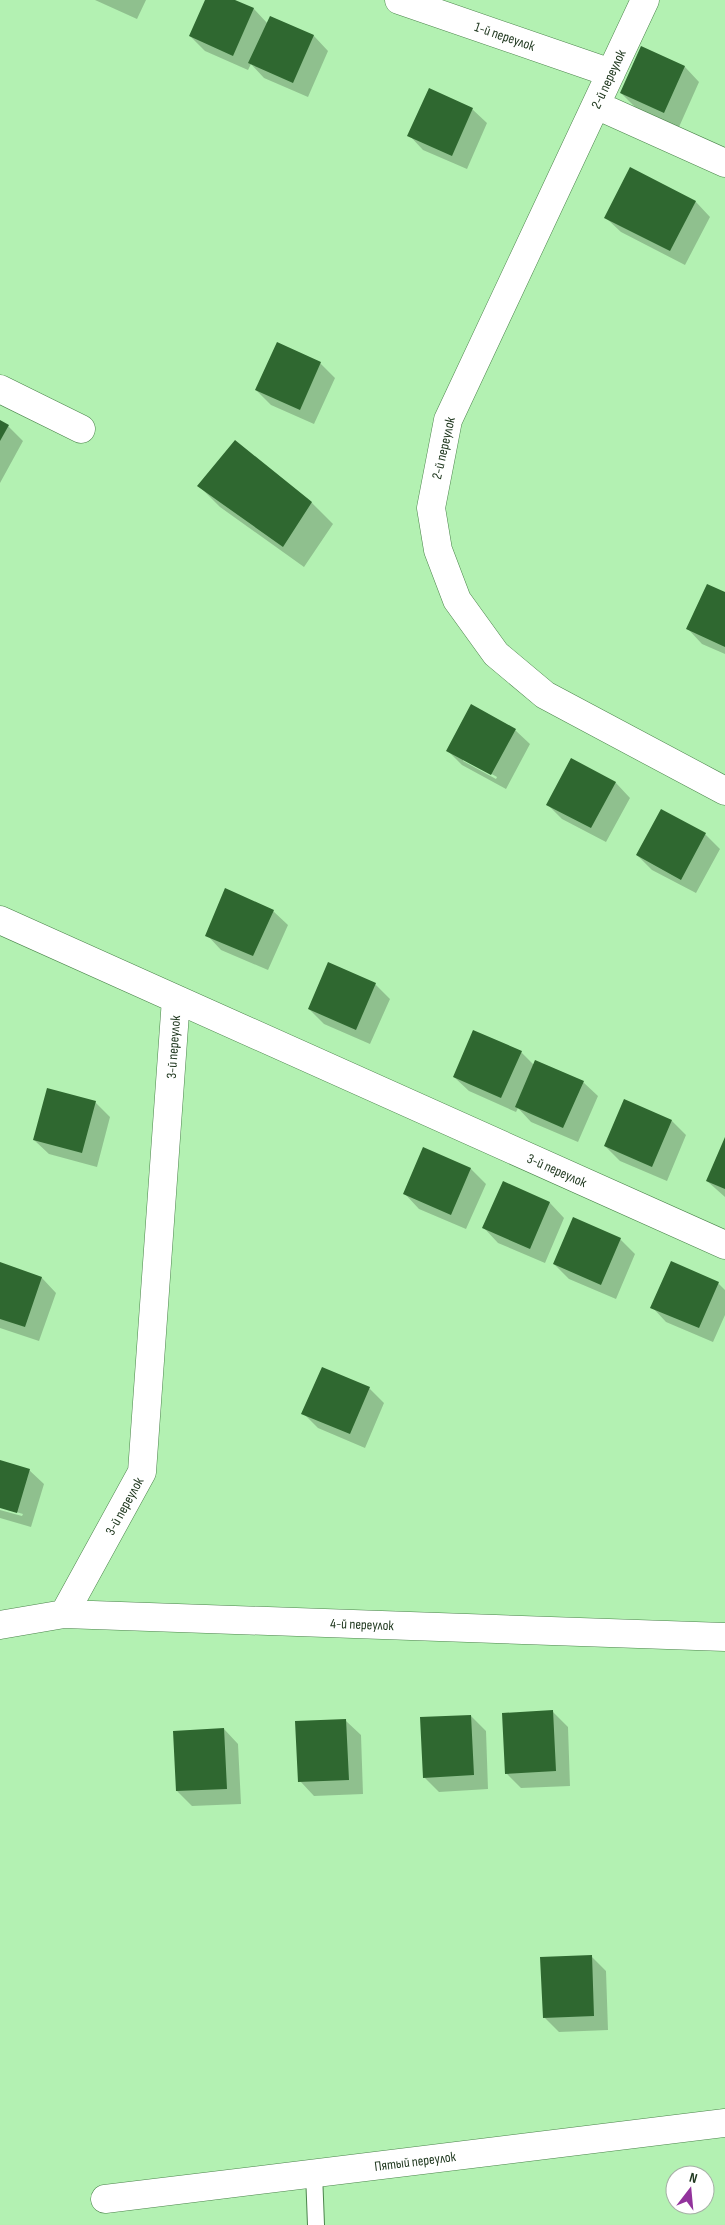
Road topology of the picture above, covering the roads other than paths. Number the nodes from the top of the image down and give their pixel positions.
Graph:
1 (399, 0) edge
2 (645, 0) edge
3 (611, 73) junction
4 (596, 105) junction
5 (725, 163) edge
6 (0, 389) edge
7 (81, 429) dead end
8 (725, 791) edge
9 (0, 920) edge
10 (176, 999) junction
11 (725, 1244) edge
12 (64, 1614) junction
13 (0, 1625) edge
14 (725, 1637) edge
15 (725, 2123) edge
16 (314, 2173) junction
17 (105, 2199) dead end
18 (316, 2225) edge

1 - 3 street, 1-й переулок
2 - 3 street, 2-й переулок
3 - 4 street, 2-й переулок
4 - 5 street
4 - 8 street, 2-й переулок
6 - 7 street
9 - 10 street
10 - 11 street, 3-й переулок
10 - 12 street, 3-й переулок
12 - 13 street, 4-й переулок
12 - 14 street, 4-й переулок
15 - 16 street, Пятый переулок
16 - 17 street, Пятый переулок
16 - 18 lane

